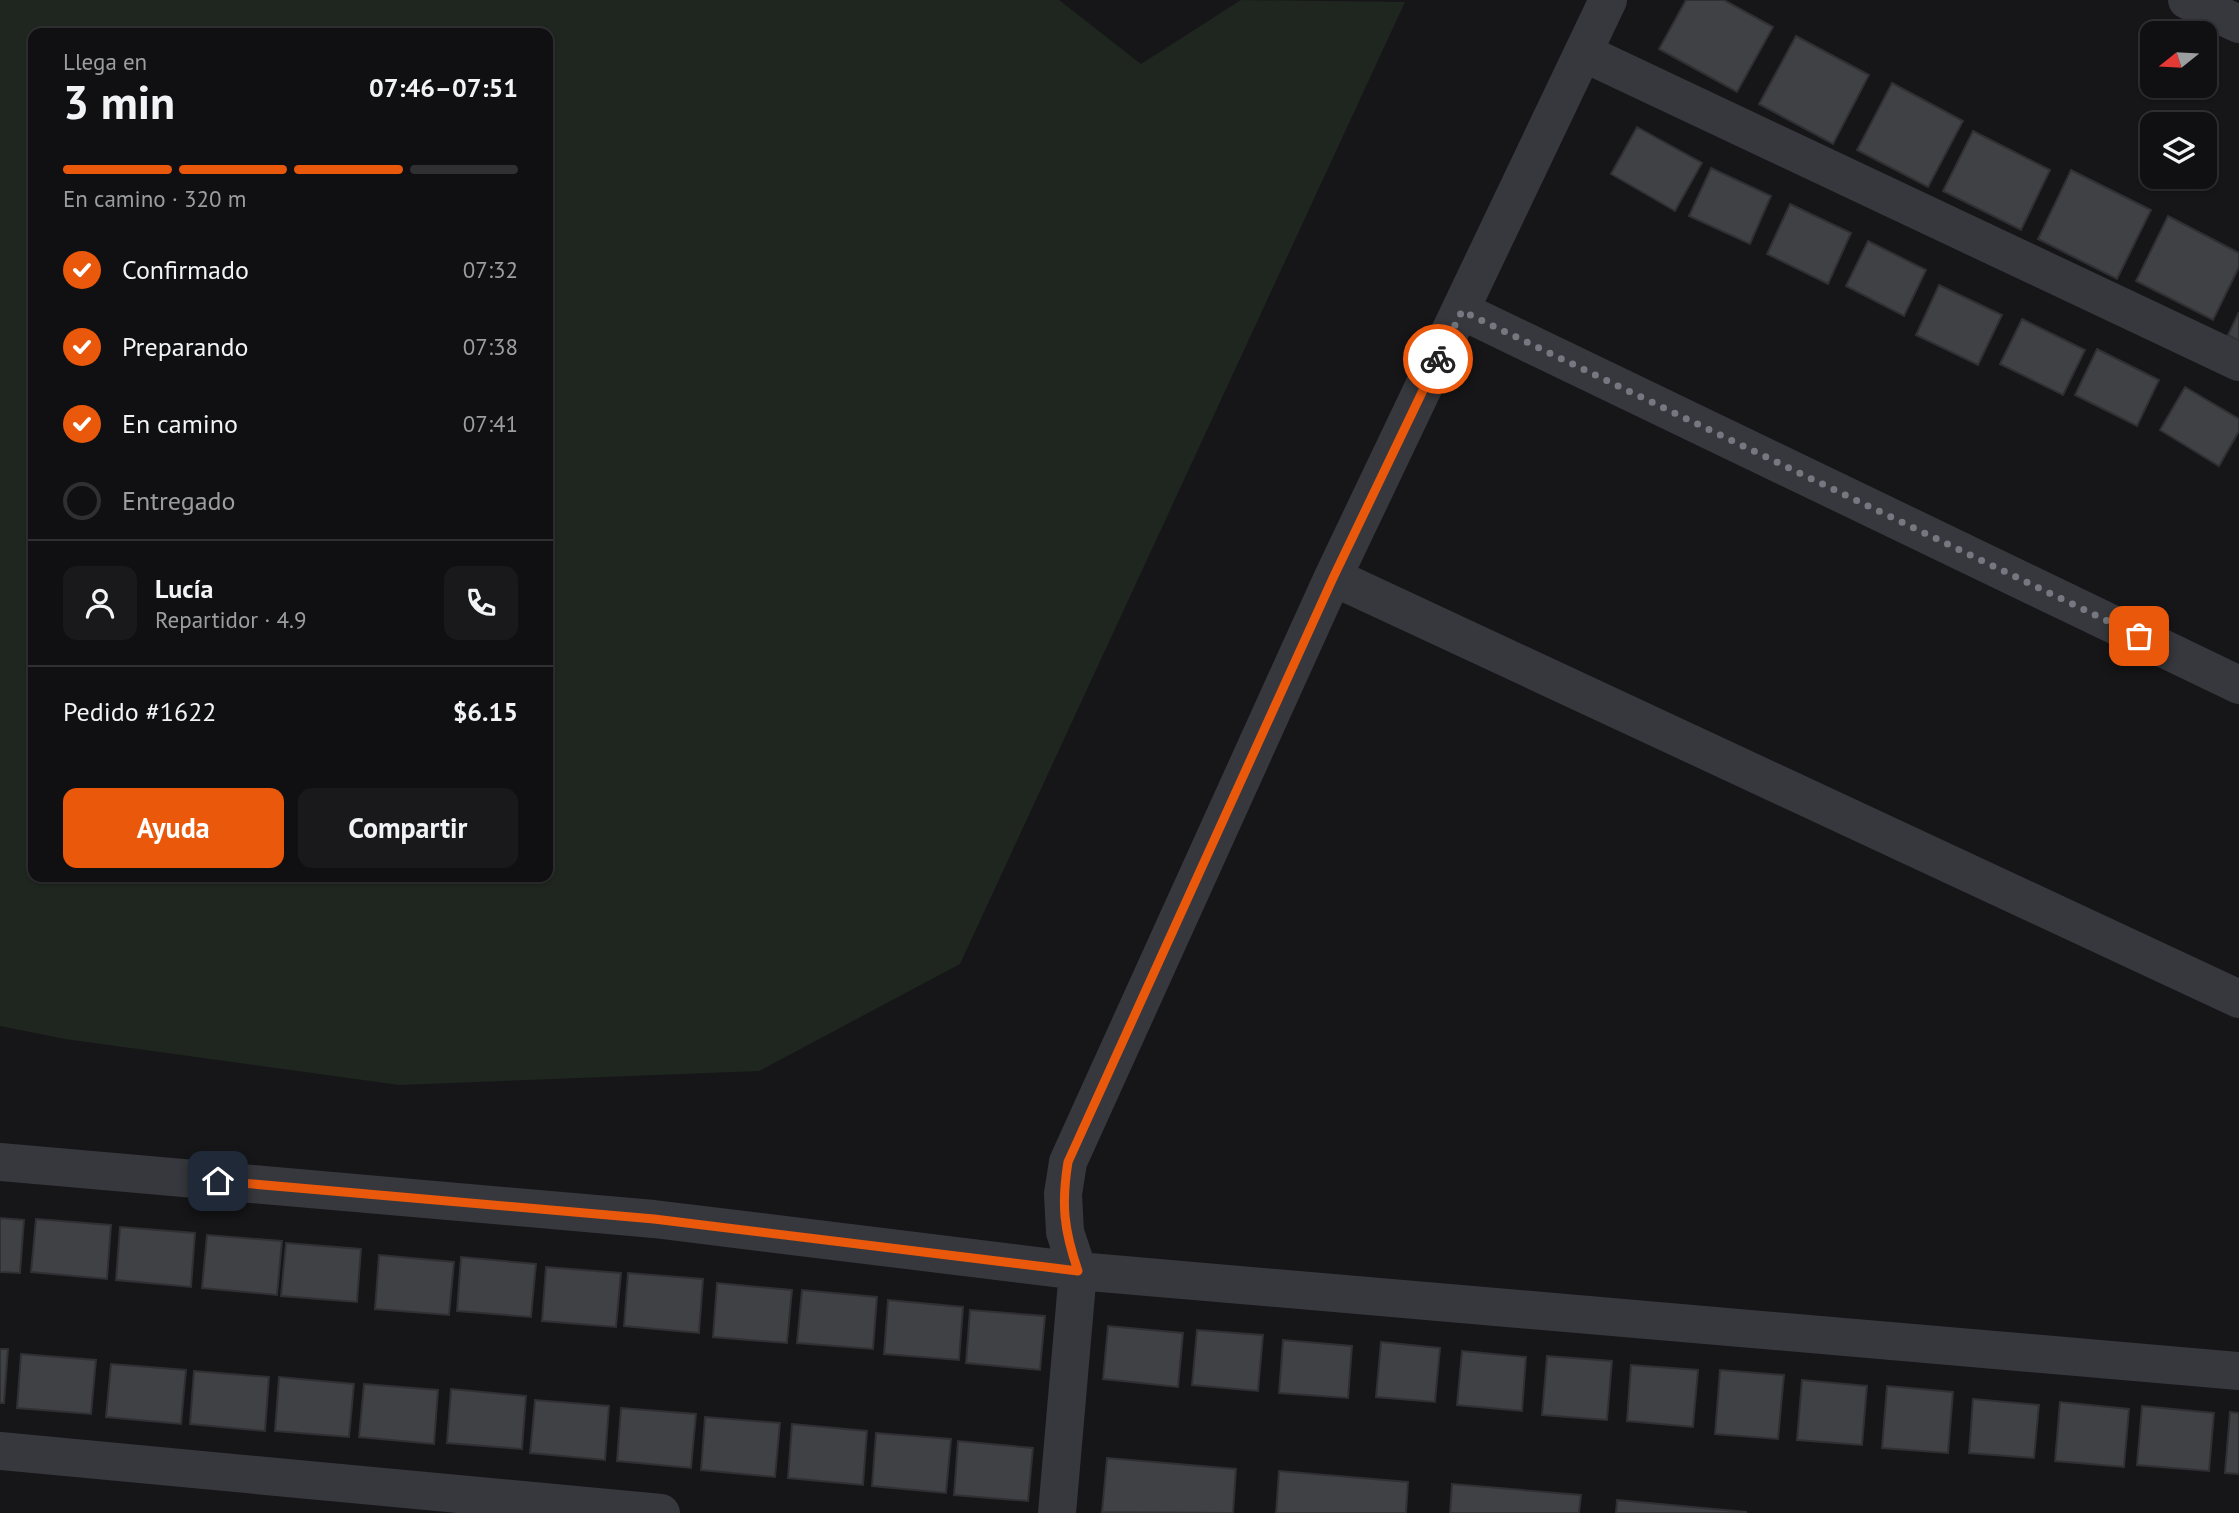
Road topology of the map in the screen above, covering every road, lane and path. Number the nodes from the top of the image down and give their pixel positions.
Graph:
1 (1608, 0) edge
2 (2188, 0) edge
3 (2239, 24) edge
4 (1584, 53) junction
5 (1462, 311) junction
6 (2239, 362) edge
7 (1333, 578) junction
8 (2239, 685) edge
9 (2239, 999) edge
10 (0, 1162) edge
11 (1078, 1271) junction
12 (2239, 1371) edge
13 (0, 1451) edge
14 (661, 1513) edge
15 (1057, 1513) edge

1 - 4 street
2 - 3 street
4 - 5 street
4 - 6 street
5 - 7 street
5 - 8 street
7 - 9 street
7 - 11 street
10 - 11 street
11 - 12 street
11 - 15 street
13 - 14 street

